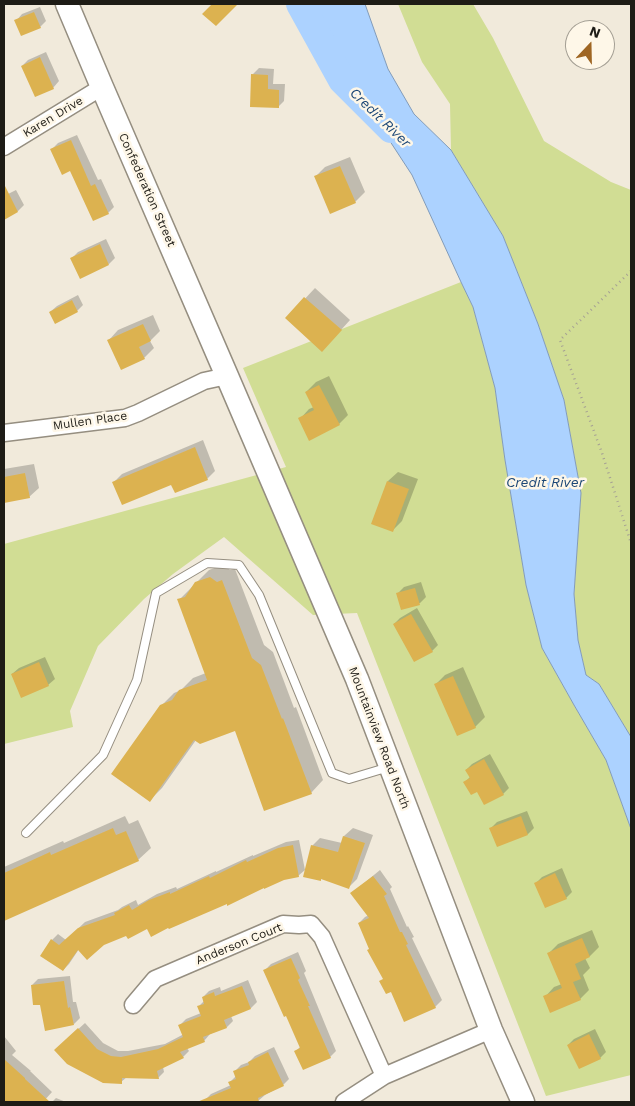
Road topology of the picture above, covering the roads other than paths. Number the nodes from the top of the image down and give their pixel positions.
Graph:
1 (67, 4) edge
2 (102, 87) junction
3 (4, 147) edge
4 (228, 376) junction
5 (4, 433) edge
6 (390, 767) junction
7 (26, 833) dead end
8 (133, 1005) dead end
9 (491, 1030) junction
10 (384, 1076) junction
11 (344, 1102) edge
12 (523, 1102) edge

1 - 2 main road, Confederation Street
2 - 3 street, Karen Drive
2 - 4 main road, Confederation Street
4 - 5 street, Mullen Place
4 - 6 main road, Mountainview Road North
6 - 7 lane
6 - 9 main road, Mountainview Road North
8 - 10 street, Anderson Court
9 - 10 street
9 - 12 main road, Mountainview Road North
10 - 11 street

